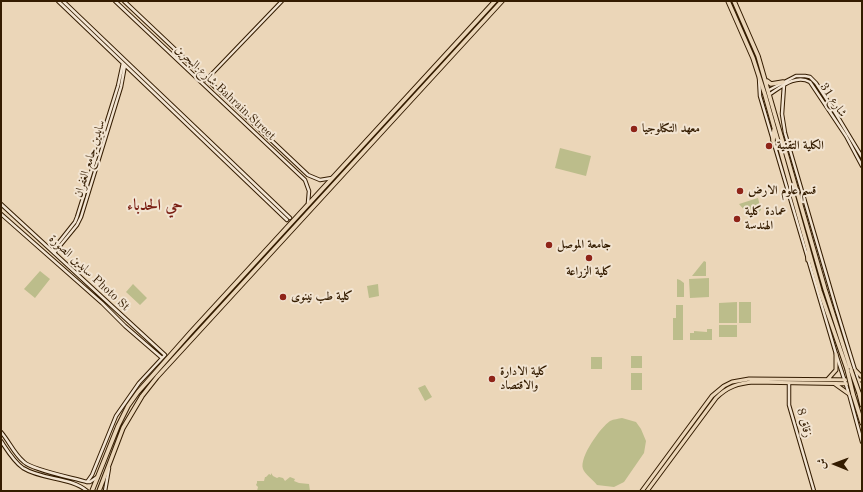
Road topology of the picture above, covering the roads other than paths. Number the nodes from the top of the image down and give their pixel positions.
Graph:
1 (58, 1) edge
2 (63, 1) edge
3 (115, 1) edge
4 (124, 1) edge
5 (282, 1) edge
6 (495, 1) edge
7 (502, 1) edge
8 (728, 1) edge
9 (734, 1) edge
10 (86, 27) junction
11 (162, 36) junction
12 (158, 40) junction
13 (125, 63) junction
14 (759, 75) junction
15 (810, 77) junction
16 (765, 79) junction
17 (206, 80) junction
18 (807, 80) junction
19 (785, 83) junction
20 (769, 92) junction
21 (822, 92) junction
22 (819, 95) junction
23 (400, 104) junction
24 (404, 108) junction
25 (774, 127) junction
26 (784, 139) junction
27 (773, 141) junction
28 (349, 153) dead end
29 (353, 156) junction
30 (862, 157) edge
31 (862, 166) edge
32 (332, 178) junction
33 (1, 204) edge
34 (308, 204) junction
35 (1, 214) edge
36 (288, 219) dead end
37 (37, 237) junction
38 (33, 242) junction
39 (809, 250) junction
40 (53, 252) junction
41 (808, 260) junction
42 (70, 268) junction
43 (244, 268) dead end
44 (248, 271) junction
45 (67, 272) junction
46 (228, 293) junction
47 (232, 296) junction
48 (191, 332) junction
49 (184, 334) dead end
50 (836, 354) junction
51 (162, 358) junction
52 (851, 370) junction
53 (828, 379) junction
54 (844, 379) junction
55 (861, 379) edge
56 (141, 380) junction
57 (145, 383) junction
58 (789, 383) junction
59 (835, 384) junction
60 (846, 384) junction
61 (861, 384) edge
62 (860, 393) edge
63 (851, 394) junction
64 (862, 405) edge
65 (862, 423) edge
66 (118, 426) junction
67 (123, 428) junction
68 (1, 432) edge
69 (1, 441) edge
70 (862, 442) edge
71 (674, 450) junction
72 (112, 457) junction
73 (97, 464) junction
74 (102, 465) junction
75 (30, 466) junction
76 (27, 470) junction
77 (98, 475) junction
78 (87, 482) junction
79 (87, 491) edge
80 (92, 491) edge
81 (99, 491) edge
82 (105, 491) edge
83 (642, 491) edge
84 (648, 491) edge
85 (814, 491) edge

1 - 10 street
2 - 10 street
3 - 12 street, شارع البحرين Bahrain Street
4 - 11 street, شارع البحرين Bahrain Street
5 - 17 street
6 - 23 highway
7 - 24 highway
8 - 14 highway
9 - 16 highway
10 - 13 street
11 - 12 street
11 - 17 street, شارع البحرين Bahrain Street
12 - 34 street, شارع البحرين Bahrain Street
13 - 36 street
13 - 40 street, سايدين جامع الغفران
14 - 25 highway
14 - 27 street
15 - 18 street
15 - 19 street, شارع 31
15 - 21 street, شارع 31
16 - 19 highway
16 - 20 highway
17 - 32 street, شارع البحرين Bahrain Street
18 - 19 street, شارع 31
18 - 22 street, شارع 31
19 - 20 street, شارع 31
19 - 26 street
20 - 26 highway
21 - 22 street
21 - 30 street, شارع 31
22 - 31 street, شارع 31
23 - 24 highway
23 - 29 highway
24 - 47 highway
25 - 27 highway
25 - 39 highway
26 - 52 highway
27 - 41 street
28 - 29 highway
29 - 32 highway
32 - 34 highway
33 - 37 street, سايدين الصورة Photo St
34 - 44 highway
35 - 38 street, سايدين الصورة Photo St
37 - 38 street
37 - 40 street, سايدين الصورة Photo St
38 - 45 street, سايدين الصورة Photo St
39 - 41 highway
39 - 52 highway
40 - 42 street, سايدين الصورة Photo St
41 - 50 street
42 - 45 street
42 - 51 street, سايدين الصورة Photo St
43 - 44 highway
44 - 46 highway
45 - 51 street, سايدين الصورة Photo St
46 - 47 highway
46 - 48 highway
47 - 67 highway
48 - 49 highway
48 - 57 highway
50 - 53 main road
50 - 54 street
51 - 56 street
52 - 55 main road
52 - 62 highway, bridge
52 - 63 highway, bridge
53 - 54 main road
53 - 71 main road
54 - 55 main road
54 - 60 street
55 - 61 street
56 - 57 highway
56 - 73 street
57 - 66 highway
58 - 59 main road
58 - 71 main road
58 - 85 street, زقاق 8
59 - 60 main road
59 - 63 main road
60 - 61 main road
60 - 63 street
61 - 62 street
62 - 64 highway
63 - 65 highway
63 - 70 street
66 - 67 highway
66 - 74 highway
67 - 72 highway
68 - 75 street
69 - 76 street
71 - 83 main road
71 - 84 main road
72 - 81 highway
72 - 82 street
73 - 74 highway
73 - 78 street
74 - 77 highway
75 - 76 street
75 - 78 street
76 - 79 street
77 - 78 street
77 - 80 highway

